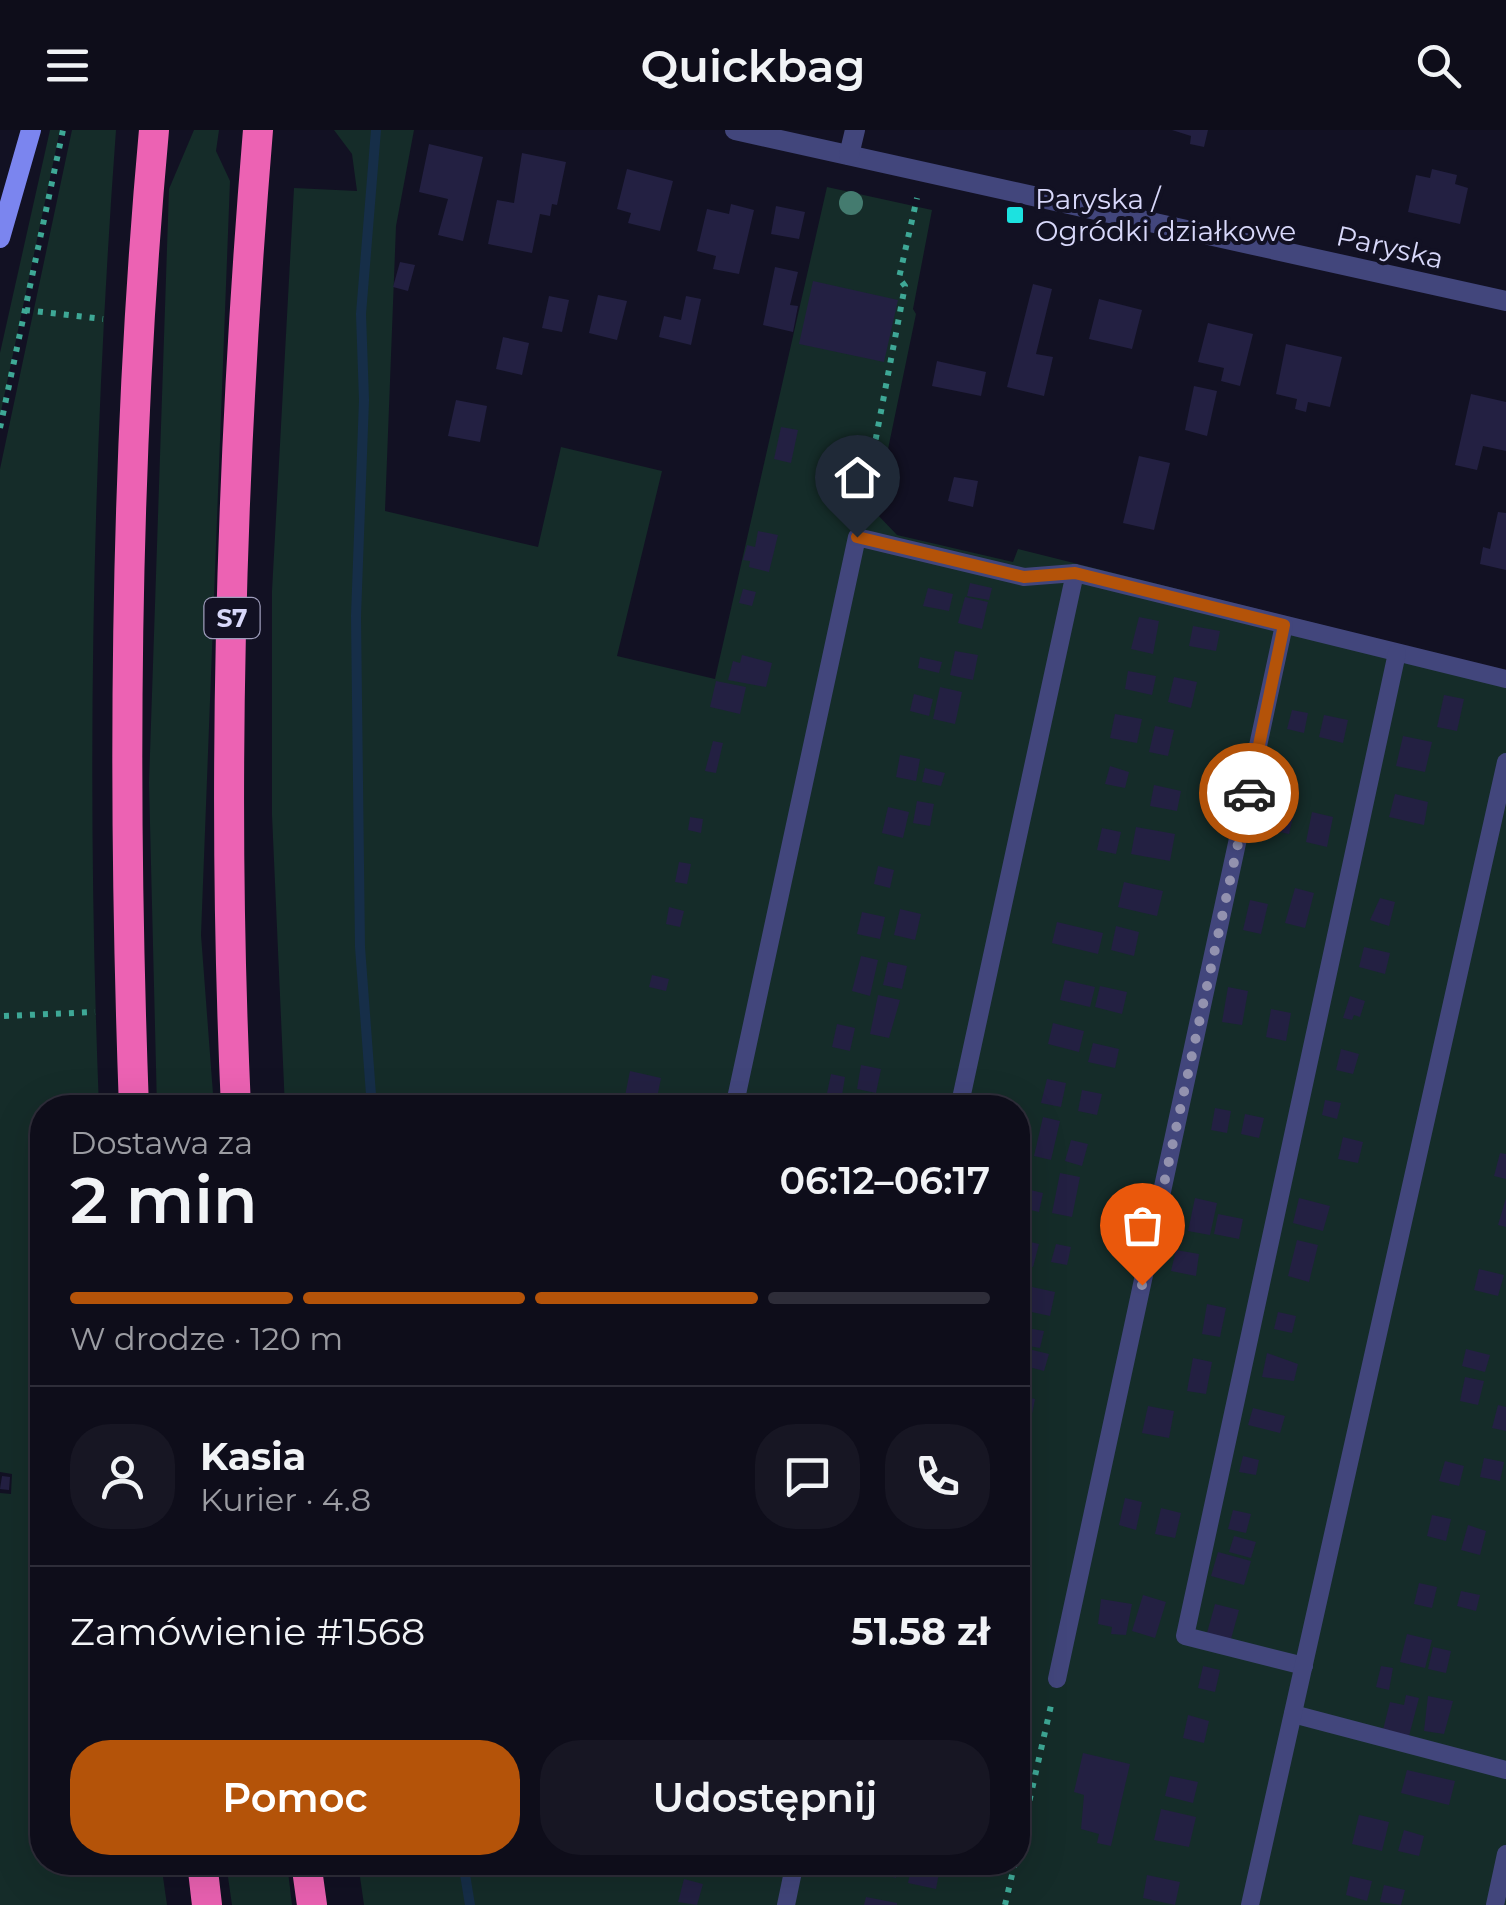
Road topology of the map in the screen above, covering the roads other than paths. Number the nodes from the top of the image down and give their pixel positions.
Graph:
1 (31, 130) edge
2 (154, 130) edge
3 (258, 130) edge
4 (736, 130) edge
5 (855, 130) edge
6 (849, 156) junction
7 (0, 238) edge
8 (1506, 302) edge
9 (1075, 573) junction
10 (1284, 625) junction
11 (1397, 653) junction
12 (1506, 680) edge
13 (1506, 762) edge
14 (134, 1095) edge
15 (236, 1095) edge
16 (737, 1095) edge
17 (962, 1095) edge
18 (1304, 1666) junction
19 (1057, 1679) road end
20 (1292, 1714) junction
21 (1506, 1770) edge
22 (1506, 1854) edge
23 (204, 1875) edge
24 (308, 1875) edge
25 (792, 1875) edge
26 (208, 1905) edge
27 (312, 1905) edge
28 (786, 1905) edge
29 (1250, 1905) edge
30 (1495, 1905) edge

1 - 7 street
2 - 14 highway
3 - 15 highway, S7
4 - 6 street, Paryska
5 - 6 street
6 - 8 street, Paryska
9 - 10 lane
9 - 16 lane
9 - 17 lane
10 - 11 lane
10 - 19 lane
11 - 12 lane
11 - 18 lane
13 - 18 lane
18 - 20 lane
20 - 21 lane
20 - 29 lane
22 - 30 lane
23 - 26 highway
24 - 27 highway
25 - 28 lane

